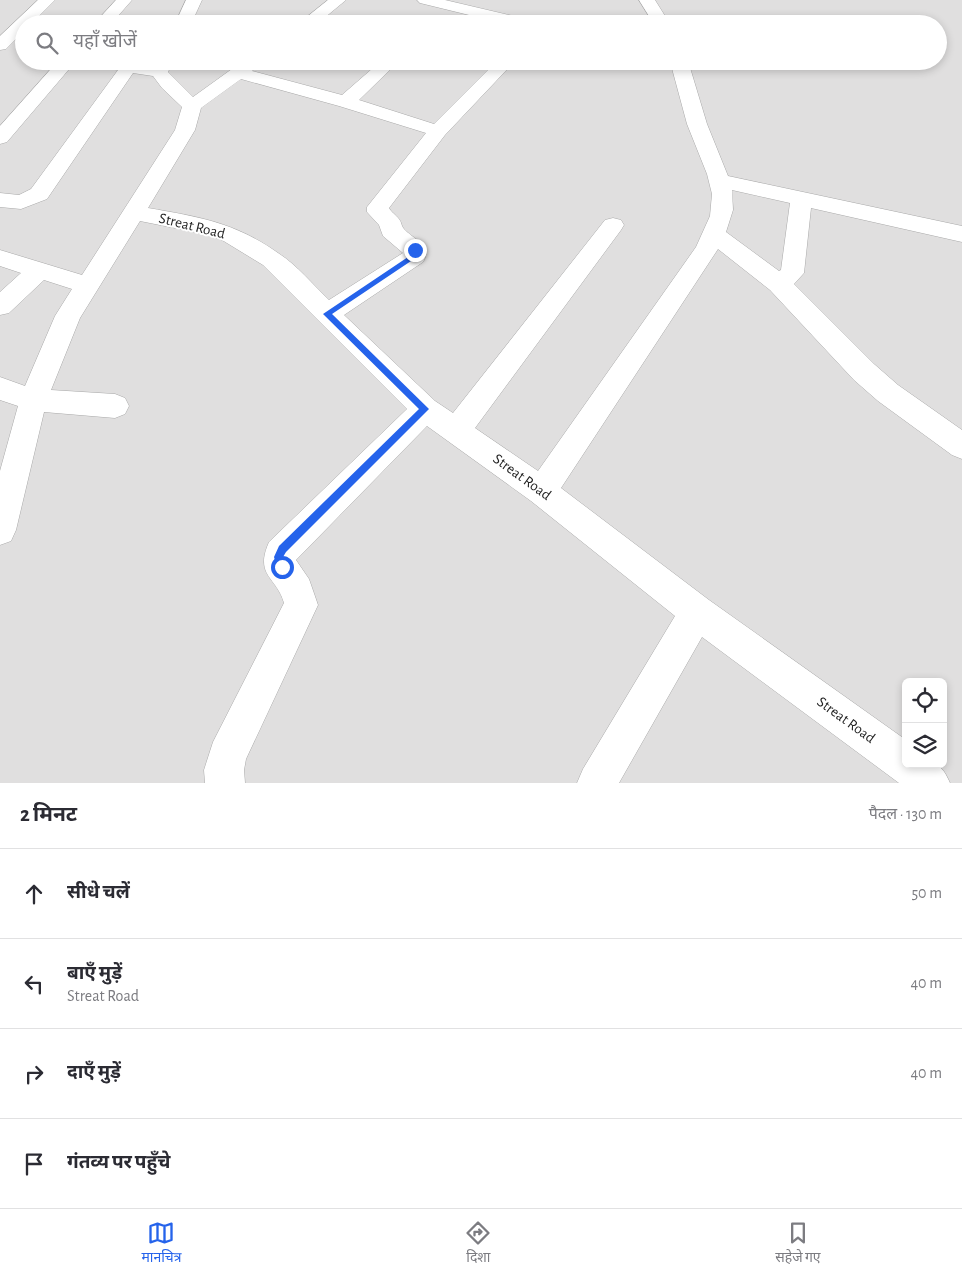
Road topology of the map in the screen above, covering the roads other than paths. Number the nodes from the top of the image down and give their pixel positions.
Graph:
1 (47, 0) edge
2 (124, 0) edge
3 (194, 0) edge
4 (338, 0) edge
5 (425, 0) edge
6 (647, 0) edge
7 (452, 6) junction
8 (31, 15) edge
9 (110, 15) edge
10 (186, 15) edge
11 (318, 15) edge
12 (442, 15) edge
13 (490, 15) edge
14 (656, 15) edge
15 (15, 30) edge
16 (0, 44) edge
17 (15, 46) edge
18 (60, 70) edge
19 (127, 70) edge
20 (163, 70) edge
21 (243, 70) edge
22 (255, 70) edge
23 (381, 70) edge
24 (498, 70) edge
25 (682, 70) edge
26 (346, 102) junction
27 (192, 106) junction
28 (438, 131) junction
29 (0, 138) edge
30 (720, 181) junction
31 (802, 198) junction
32 (0, 200) edge
33 (134, 213) junction
34 (613, 225) dead end
35 (714, 234) junction
36 (962, 234) edge
37 (0, 258) edge
38 (40, 270) junction
39 (780, 284) junction
40 (86, 285) junction
41 (0, 306) edge
42 (327, 314) junction
43 (0, 388) edge
44 (33, 400) junction
45 (115, 406) dead end
46 (425, 409) junction
47 (456, 431) junction
48 (962, 446) edge
49 (542, 492) junction
50 (0, 530) edge
51 (696, 612) junction
52 (902, 761) edge
53 (911, 768) edge
54 (225, 783) edge
55 (597, 783) edge
56 (930, 783) edge

1 - 8 street
2 - 9 street
3 - 10 street
4 - 11 street
5 - 7 street
6 - 14 street
7 - 12 street
7 - 13 street
15 - 16 street
16 - 17 street
18 - 29 street
19 - 32 street
20 - 27 street
21 - 27 street
22 - 26 street
23 - 26 street
24 - 28 street
25 - 30 street
26 - 28 street
27 - 33 street
28 - 42 street
30 - 31 street
30 - 35 street
31 - 36 street
31 - 39 street
33 - 40 street
33 - 42 street, Streat Road
34 - 47 street
35 - 39 street
35 - 49 street
37 - 38 street
38 - 40 street
38 - 41 street
39 - 48 street
40 - 44 street
42 - 46 street, Streat Road
43 - 44 street
44 - 45 street
44 - 50 street
46 - 47 street, Streat Road
46 - 54 street
47 - 49 street, Streat Road
49 - 51 street, Streat Road
51 - 52 street, Streat Road
51 - 55 street
53 - 56 street, Streat Road

